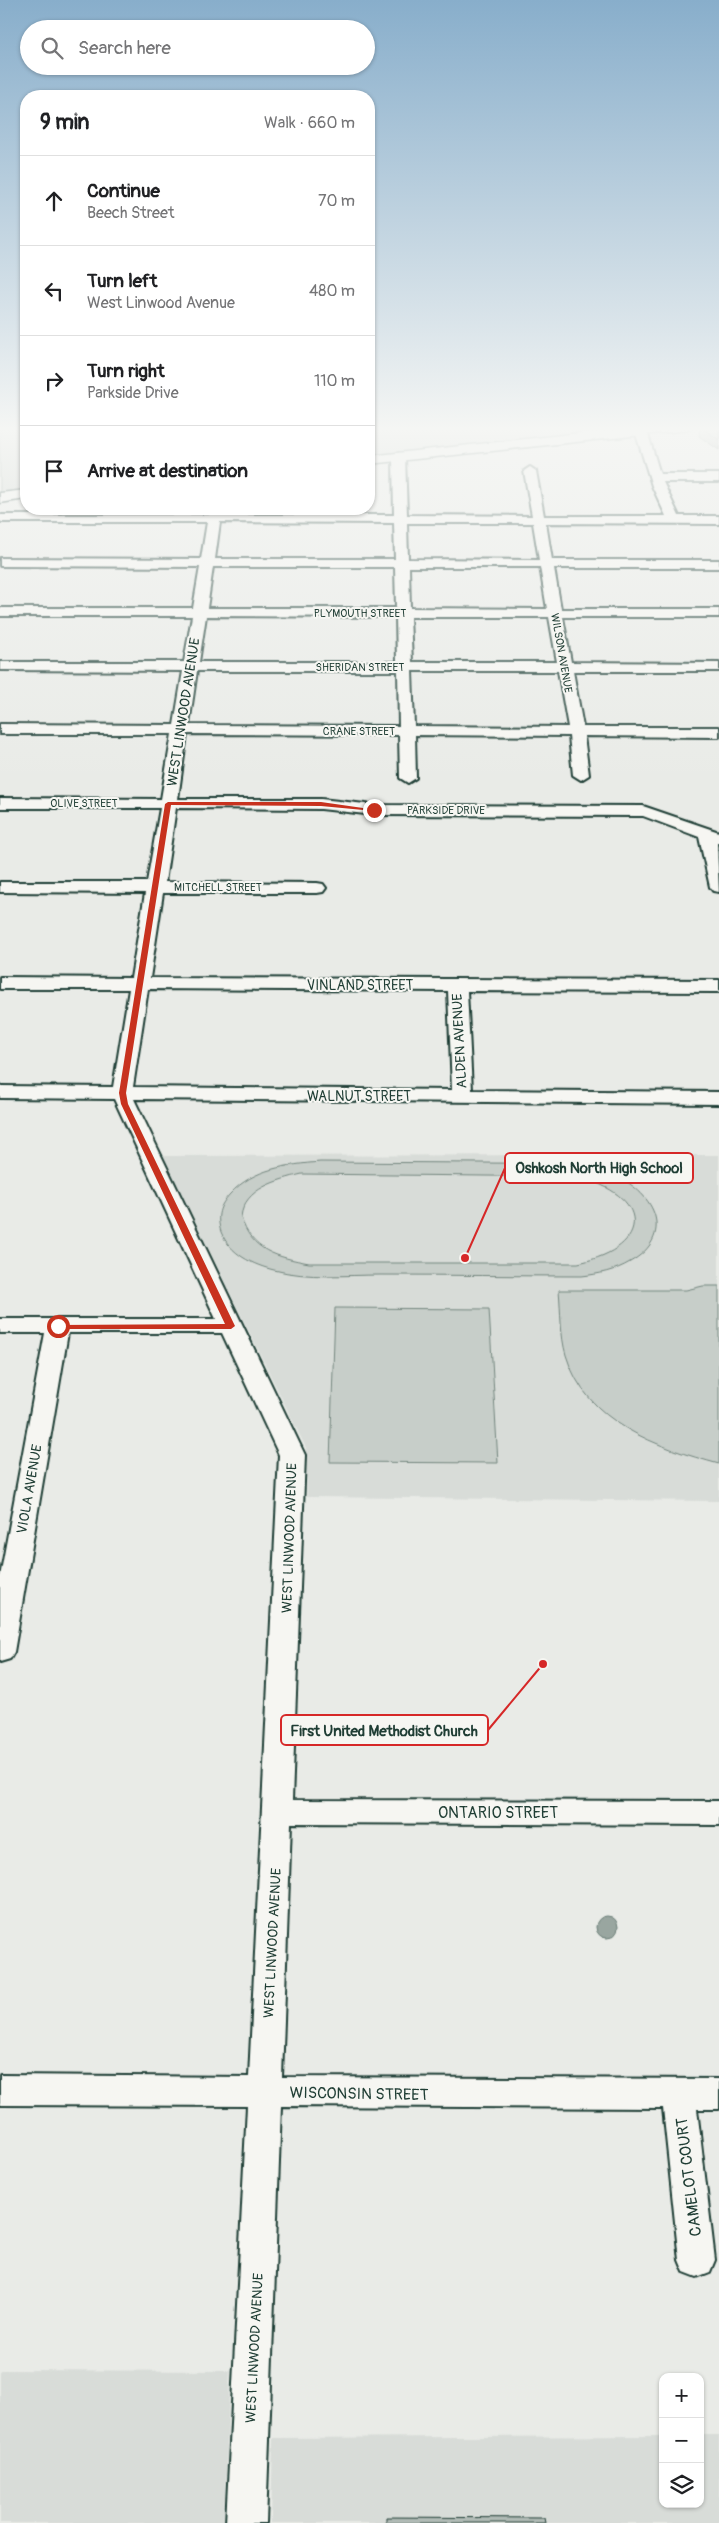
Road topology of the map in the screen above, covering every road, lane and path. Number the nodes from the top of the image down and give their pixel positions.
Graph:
1 (211, 544) edge
2 (403, 544) edge
3 (543, 544) edge
4 (0, 562) edge
5 (208, 563) junction
6 (403, 564) junction
7 (547, 564) junction
8 (719, 564) edge
9 (0, 612) edge
10 (199, 612) junction
11 (404, 613) junction
12 (555, 613) junction
13 (719, 613) edge
14 (0, 666) edge
15 (190, 666) junction
16 (406, 667) junction
17 (564, 667) junction
18 (719, 668) edge
19 (0, 729) edge
20 (180, 730) junction
21 (408, 731) junction
22 (576, 731) junction
23 (719, 732) edge
24 (581, 775) dead end
25 (408, 778) dead end
26 (0, 803) edge
27 (168, 804) junction
28 (713, 836) edge
29 (0, 887) edge
30 (155, 887) junction
31 (719, 887) edge
32 (317, 888) dead end
33 (0, 983) edge
34 (138, 984) junction
35 (456, 986) junction
36 (719, 986) edge
37 (0, 1092) edge
38 (122, 1093) junction
39 (462, 1096) junction
40 (719, 1098) edge
41 (0, 1326) edge
42 (58, 1326) junction
43 (231, 1326) junction
44 (0, 1652) edge
45 (278, 1811) junction
46 (719, 1814) edge
47 (0, 2090) edge
48 (265, 2092) junction
49 (678, 2093) junction
50 (719, 2094) edge
51 (698, 2260) dead end
52 (246, 2523) edge

1 - 5 street, WEST LINWOOD AVENUE
2 - 6 street
3 - 7 street, WILSON AVENUE
4 - 5 street
5 - 6 street
5 - 10 street, WEST LINWOOD AVENUE
6 - 7 street
6 - 11 street
7 - 8 street
7 - 12 street, WILSON AVENUE
9 - 10 street, PLYMOUTH STREET
10 - 11 street, PLYMOUTH STREET
10 - 15 street, WEST LINWOOD AVENUE
11 - 12 street, PLYMOUTH STREET
11 - 16 street
12 - 13 street, PLYMOUTH STREET
12 - 17 street, WILSON AVENUE
14 - 15 street, SHERIDAN STREET
15 - 16 street, SHERIDAN STREET
15 - 20 street, WEST LINWOOD AVENUE
16 - 17 street, SHERIDAN STREET
16 - 21 street
17 - 18 street, SHERIDAN STREET
17 - 22 street, WILSON AVENUE
19 - 20 street, CRANE STREET
20 - 21 street, CRANE STREET
20 - 27 street, WEST LINWOOD AVENUE
21 - 22 street, CRANE STREET
21 - 25 street
22 - 23 street, CRANE STREET
22 - 24 street, WILSON AVENUE
26 - 27 street, OLIVE STREET
27 - 28 street, PARKSIDE DRIVE
27 - 30 street, WEST LINWOOD AVENUE
28 - 31 street
29 - 30 street, MITCHELL STREET
30 - 32 street, MITCHELL STREET
30 - 34 street, WEST LINWOOD AVENUE
33 - 34 street, VINLAND STREET
34 - 35 street, VINLAND STREET
34 - 38 street, WEST LINWOOD AVENUE
35 - 36 street, VINLAND STREET
35 - 39 street, ALDEN AVENUE
37 - 38 street, WALNUT STREET
38 - 39 street, WALNUT STREET
38 - 43 street, WEST LINWOOD AVENUE
39 - 40 street, WALNUT STREET
41 - 42 street
42 - 43 street
42 - 44 street, VIOLA AVENUE
43 - 45 street, WEST LINWOOD AVENUE
45 - 46 street, ONTARIO STREET
45 - 48 street, WEST LINWOOD AVENUE
47 - 48 street, WISCONSIN STREET
48 - 49 street, WISCONSIN STREET
48 - 52 street, WEST LINWOOD AVENUE
49 - 50 street, WISCONSIN STREET
49 - 51 street, CAMELOT COURT

